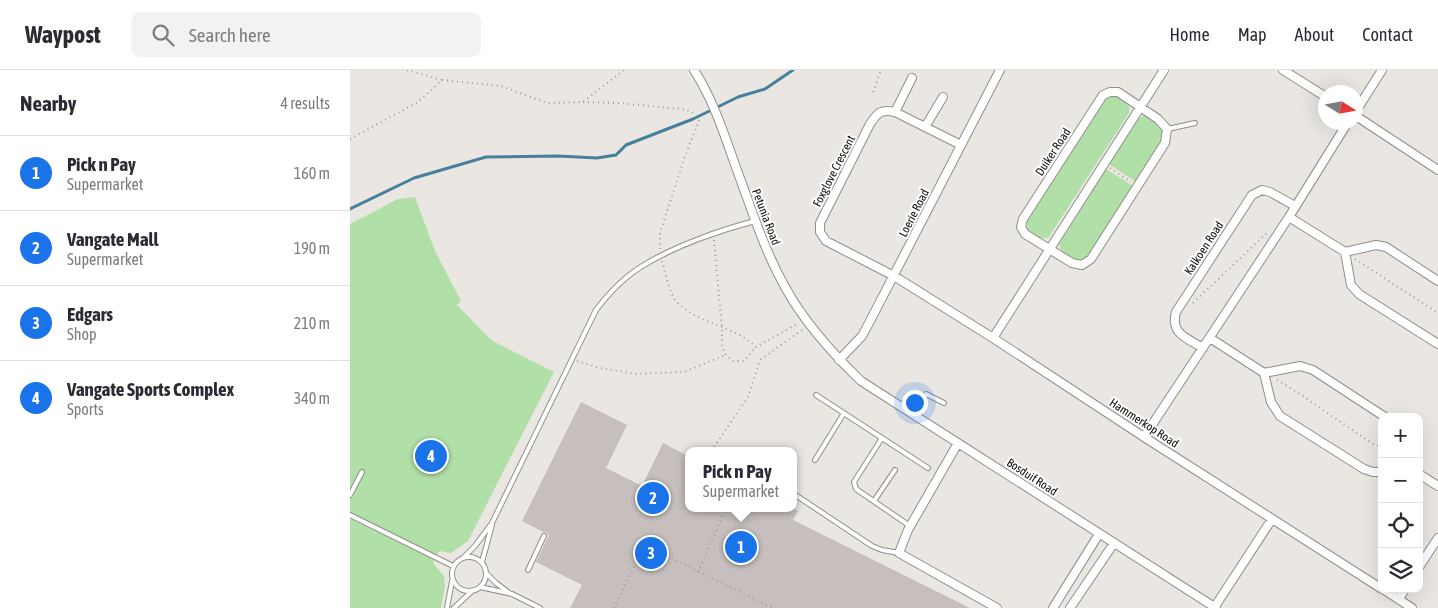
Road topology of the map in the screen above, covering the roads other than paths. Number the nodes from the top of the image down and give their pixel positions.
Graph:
1 (694, 70) edge
2 (1000, 70) edge
3 (1164, 70) edge
4 (1283, 70) edge
5 (1382, 70) edge
6 (912, 78) dead end
7 (1318, 92) edge
8 (943, 97) dead end
9 (1363, 100) edge
10 (1141, 107) junction
11 (895, 112) junction
12 (1363, 121) edge
13 (1195, 123) dead end
14 (925, 127) junction
15 (1167, 129) junction
16 (1343, 130) edge
17 (961, 145) junction
18 (1438, 170) edge
19 (1295, 206) junction
20 (1289, 217) junction
21 (755, 221) junction
22 (1049, 250) junction
23 (1345, 252) junction
24 (894, 276) junction
25 (1438, 281) edge
26 (993, 338) junction
27 (1210, 338) junction
28 (1438, 344) edge
29 (1203, 348) junction
30 (839, 360) junction
31 (1264, 372) junction
32 (816, 395) dead end
33 (944, 403) dead end
34 (844, 413) junction
35 (911, 413) junction
36 (1379, 413) edge
37 (1144, 437) junction
38 (882, 438) junction
39 (958, 443) junction
40 (815, 460) dead end
41 (928, 468) dead end
42 (895, 470) dead end
43 (362, 472) dead end
44 (1378, 472) edge
45 (1423, 477) edge
46 (1438, 486) edge
47 (350, 495) edge
48 (797, 496) edge
49 (874, 501) junction
50 (350, 516) edge
51 (1272, 519) junction
52 (492, 523) junction
53 (910, 526) junction
54 (1099, 534) junction
55 (544, 536) dead end
56 (1438, 538) edge
57 (1114, 543) junction
58 (899, 553) junction
59 (464, 557) junction
60 (1423, 561) edge
61 (482, 562) junction
62 (453, 566) junction
63 (528, 570) dead end
64 (486, 573) junction
65 (452, 579) junction
66 (1378, 586) edge
67 (480, 587) junction
68 (474, 590) junction
69 (1389, 593) edge
70 (1403, 593) edge
71 (512, 594) junction
72 (1399, 599) junction
73 (447, 608) edge
74 (454, 608) edge
75 (540, 608) edge
76 (998, 608) edge
77 (1053, 608) edge
78 (1070, 608) edge
79 (1215, 608) edge
80 (1412, 608) edge

1 - 21 street, Petunia Road
2 - 17 street, Loerie Road
3 - 10 street
4 - 7 street
5 - 9 street
6 - 11 street
8 - 14 street
10 - 15 street, Duiker Road
10 - 22 street
10 - 22 street, Duiker Road
11 - 14 street
11 - 24 street, Foxglove Crescent
12 - 18 street
13 - 15 lane
14 - 17 street
15 - 22 street, Duiker Road
16 - 19 street
17 - 24 street, Loerie Road
19 - 20 street
19 - 29 street, Kalkoen Road
20 - 23 street
20 - 27 street
21 - 30 street, Petunia Road
21 - 52 lane
22 - 26 street
23 - 25 street
23 - 28 street
24 - 26 street, Hammerkop Road
24 - 30 street, Loerie Road
26 - 37 street, Hammerkop Road
27 - 29 street
27 - 31 street
29 - 37 street
30 - 35 street, Bosduif Road
31 - 36 street
31 - 44 street
32 - 34 lane
33 - 35 lane
34 - 38 lane
34 - 40 lane
35 - 39 street, Bosduif Road
37 - 51 street, Hammerkop Road
38 - 41 lane
38 - 49 lane
39 - 53 street
39 - 54 street, Bosduif Road
42 - 49 lane
43 - 47 lane
45 - 46 street
48 - 58 lane
49 - 53 lane
50 - 62 lane
51 - 66 street, Hammerkop Road
51 - 79 street
52 - 59 lane
52 - 61 lane
53 - 58 street
54 - 57 street, Bosduif Road
54 - 77 street
55 - 63 lane
56 - 60 street
57 - 78 street
57 - 79 street, Bosduif Road
58 - 76 street
59 - 61 lane
59 - 62 lane
61 - 64 lane
62 - 65 lane
64 - 67 lane
64 - 71 lane
65 - 68 lane
65 - 73 lane
67 - 68 lane
67 - 71 lane
68 - 74 lane
69 - 72 street, Hammerkop Road
70 - 72 street
71 - 75 lane
72 - 80 street, Hammerkop Road

